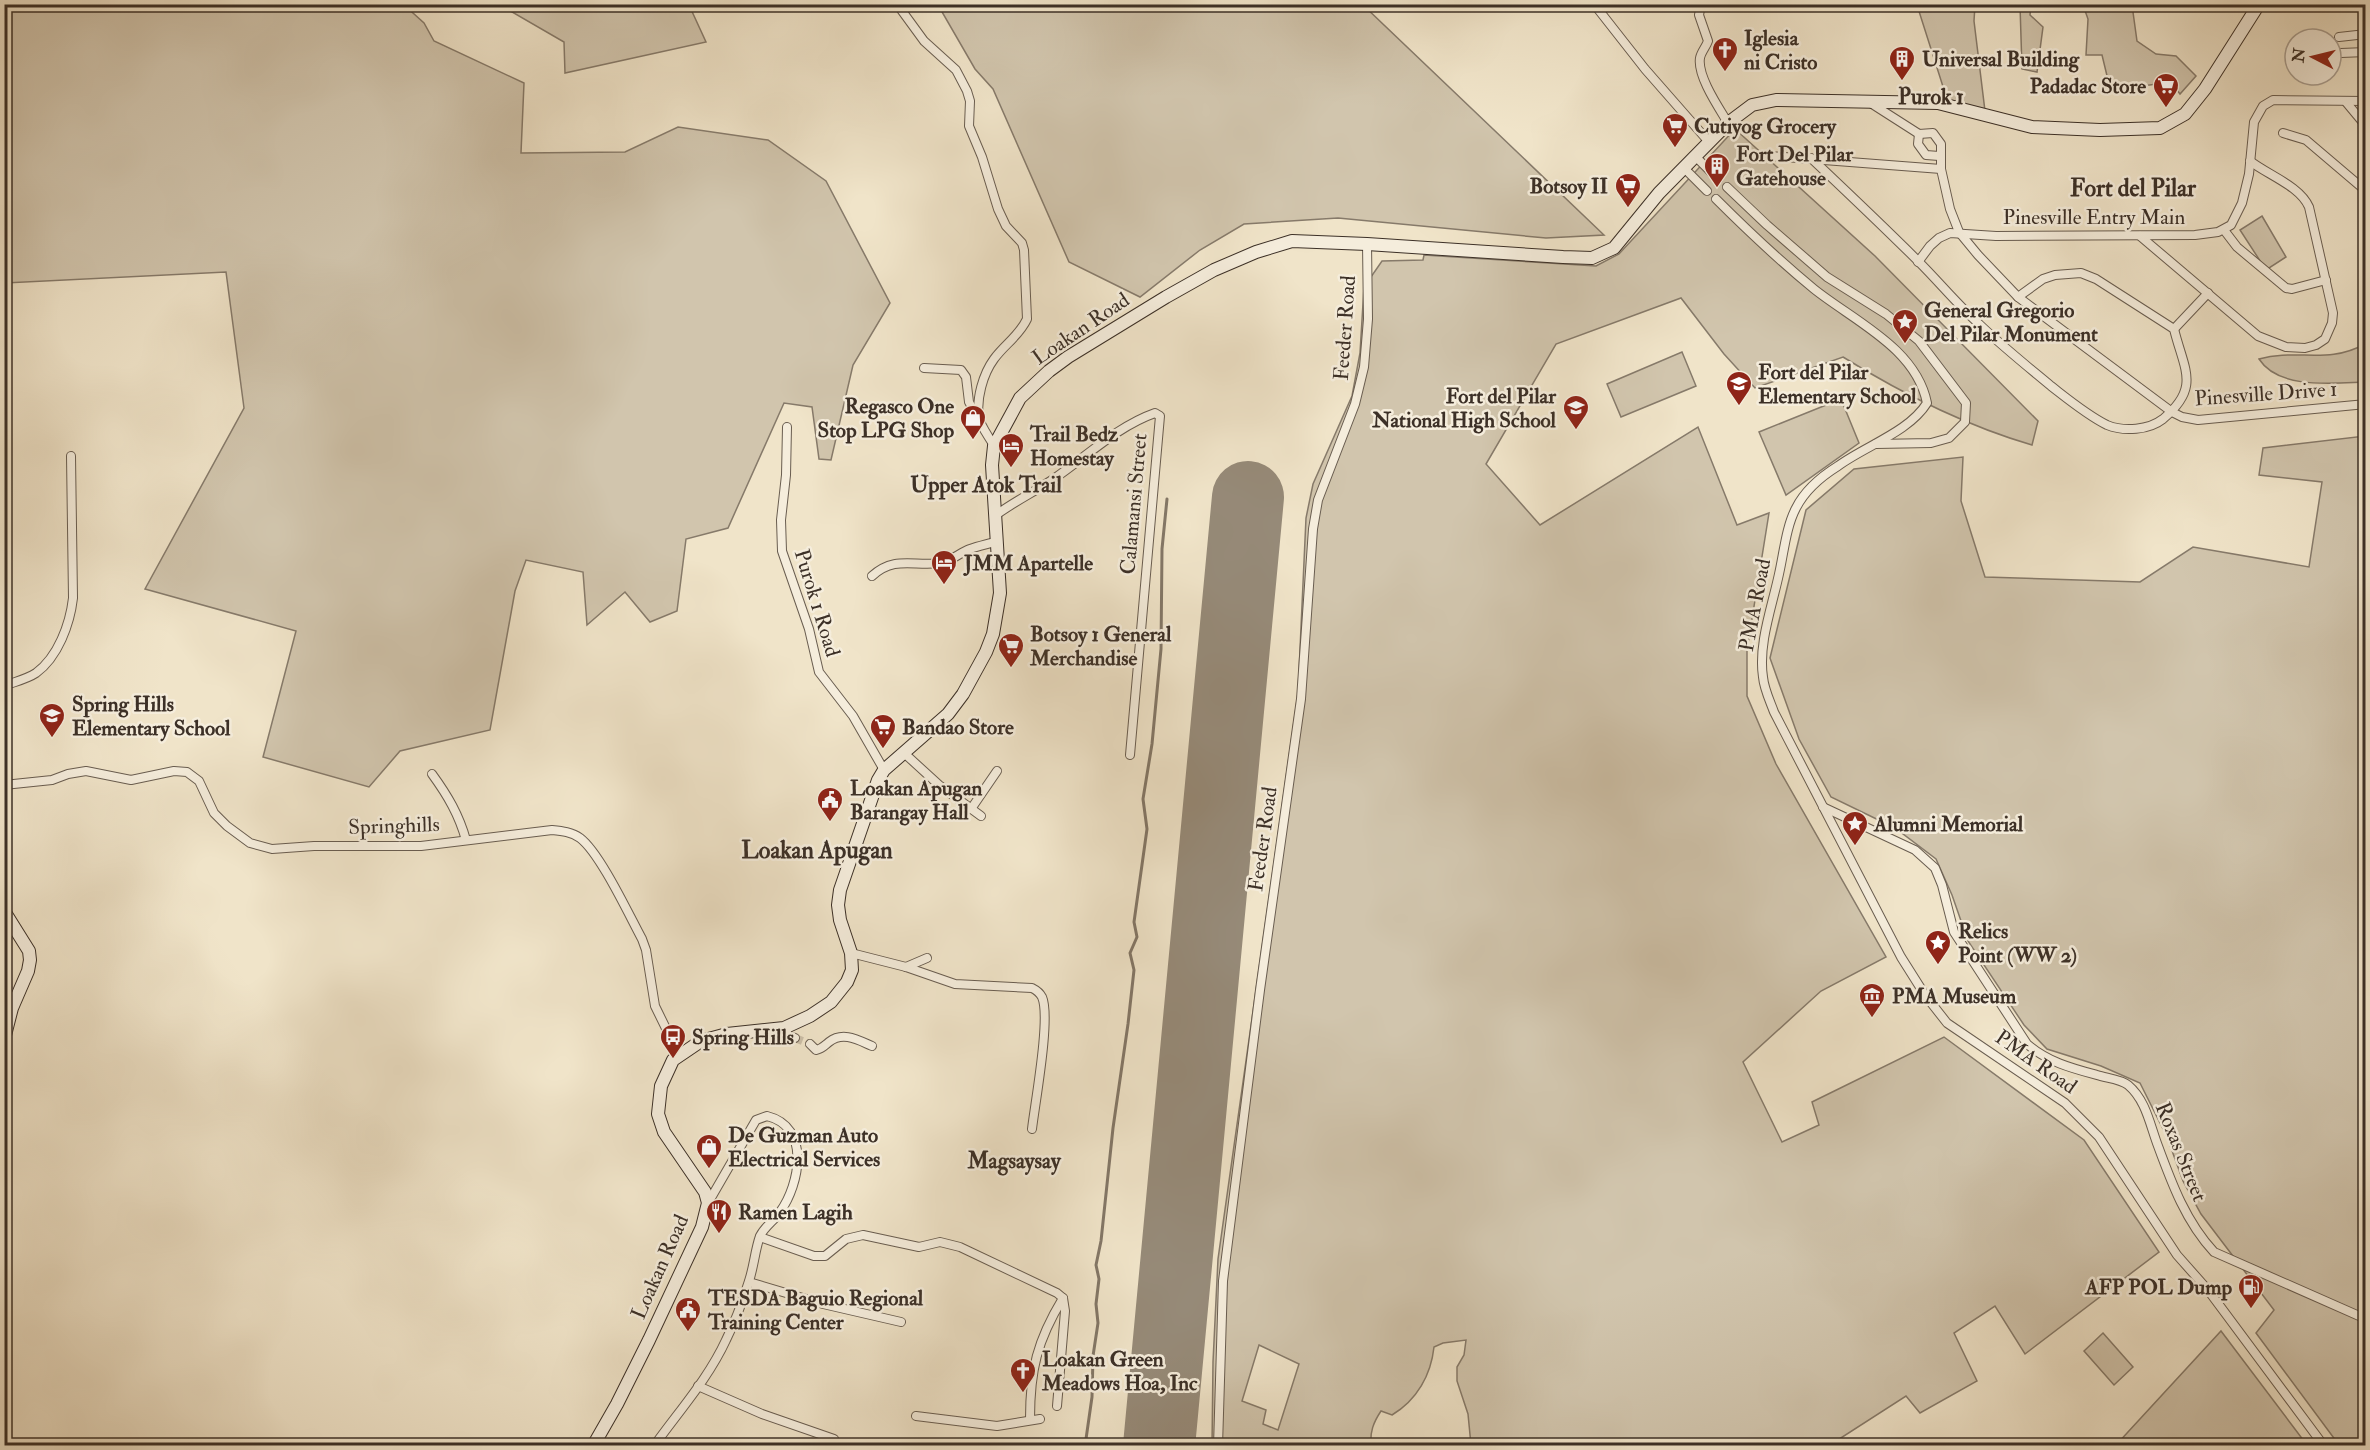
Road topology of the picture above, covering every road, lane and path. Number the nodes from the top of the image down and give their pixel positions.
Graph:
1 (897, 4) edge
2 (1594, 4) edge
3 (1701, 4) edge
4 (2259, 4) edge
5 (2366, 34) edge
6 (2343, 37) edge
7 (2366, 52) edge
8 (2343, 53) edge
9 (2366, 101) edge
10 (1868, 102) junction
11 (2346, 102) junction
12 (1728, 123) junction
13 (2366, 126) edge
14 (2283, 133) dead end
15 (1919, 134) junction
16 (1709, 142) junction
17 (1695, 156) junction
18 (1770, 156) dead end
19 (1939, 156) junction
20 (1811, 158) junction
21 (2250, 161) junction
22 (1684, 168) junction
23 (1941, 169) junction
24 (1718, 178) dead end
25 (1727, 187) dead end
26 (1707, 191) dead end
27 (2366, 191) edge
28 (2366, 197) edge
29 (1716, 199) dead end
30 (1757, 216) junction
31 (1746, 228) junction
32 (2224, 230) junction
33 (1959, 232) junction
34 (2366, 232) edge
35 (2140, 236) junction
36 (1367, 244) junction
37 (1918, 262) junction
38 (2326, 280) junction
39 (2208, 293) junction
40 (2018, 297) junction
41 (2174, 329) junction
42 (924, 368) dead end
43 (2366, 404) edge
44 (2172, 412) junction
45 (978, 419) junction
46 (787, 427) dead end
47 (1876, 444) junction
48 (994, 446) junction
49 (71, 456) dead end
50 (996, 515) junction
51 (998, 541) junction
52 (872, 576) dead end
53 (4, 686) edge
54 (904, 753) junction
55 (1130, 754) dead end
56 (884, 770) junction
57 (997, 771) dead end
58 (432, 774) dead end
59 (4, 784) edge
60 (1823, 807) junction
61 (970, 809) junction
62 (981, 816) dead end
63 (466, 840) junction
64 (4, 911) edge
65 (851, 953) junction
66 (927, 958) dead end
67 (906, 967) junction
68 (784, 1028) junction
69 (795, 1038) tunnel mouth
70 (4, 1039) edge
71 (810, 1044) tunnel mouth
72 (872, 1046) dead end
73 (679, 1054) junction
74 (1032, 1129) dead end
75 (708, 1203) junction
76 (760, 1237) junction
77 (749, 1282) junction
78 (1063, 1298) junction
79 (2366, 1319) edge
80 (901, 1322) dead end
81 (699, 1386) junction
82 (1057, 1406) dead end
83 (916, 1416) dead end
84 (1030, 1419) junction
85 (1040, 1419) dead end
86 (834, 1439) dead end
87 (593, 1446) edge
88 (654, 1446) edge
89 (1218, 1446) edge
90 (2324, 1446) edge

1 - 45 street
2 - 16 street
3 - 12 street
4 - 10 main road, Loakan Road
5 - 6 street
7 - 8 street
9 - 11 street
10 - 12 main road, Loakan Road
10 - 15 street
11 - 13 street
11 - 21 street
12 - 16 main road, Loakan Road
14 - 27 street
15 - 19 street
15 - 19 street
16 - 17 main road, Loakan Road
17 - 22 main road, Loakan Road
17 - 24 street
18 - 20 street
19 - 23 street
20 - 23 street
20 - 37 street, Pinesville Drive 1
21 - 32 street
21 - 38 street
22 - 26 street
22 - 36 main road, Loakan Road
23 - 33 street
25 - 30 street, PMA Road
28 - 34 street
29 - 31 street, PMA Road
30 - 31 street
30 - 47 street, PMA Road
31 - 47 street, PMA Road
32 - 35 street, Pinesville Entry Main
32 - 38 street
33 - 35 street, Pinesville Entry Main
33 - 37 street
33 - 40 street
35 - 39 street
36 - 48 main road, Loakan Road
36 - 89 street, Feeder Road
37 - 44 street, Pinesville Drive 1
38 - 39 street
39 - 41 street
40 - 41 street
40 - 44 street
41 - 44 street
42 - 45 street
43 - 44 street, Pinesville Drive 1
45 - 48 street
46 - 56 street, Purok 1 Road
47 - 60 street, PMA Road
48 - 50 main road, Loakan Road
49 - 53 street
50 - 51 main road, Loakan Road
50 - 55 street, Calamansi Street
51 - 52 street
51 - 54 main road, Loakan Road
54 - 56 main road, Loakan Road
54 - 61 street
56 - 65 main road, Loakan Road
57 - 61 street
58 - 63 street
59 - 63 street, Springhills
60 - 79 street, Roxas Street
60 - 90 street, PMA Road
61 - 62 street
63 - 73 street, Springhills
64 - 70 main road
65 - 67 street
65 - 68 main road, Loakan Road
66 - 67 street
67 - 74 street
68 - 69 street
68 - 73 main road, Loakan Road
71 - 72 street
73 - 75 main road, Loakan Road
75 - 76 street
75 - 87 main road, Loakan Road
76 - 77 street
76 - 78 street
77 - 80 street
77 - 81 street
78 - 82 street
78 - 84 street
81 - 86 street
81 - 88 street
83 - 84 street
84 - 85 street

